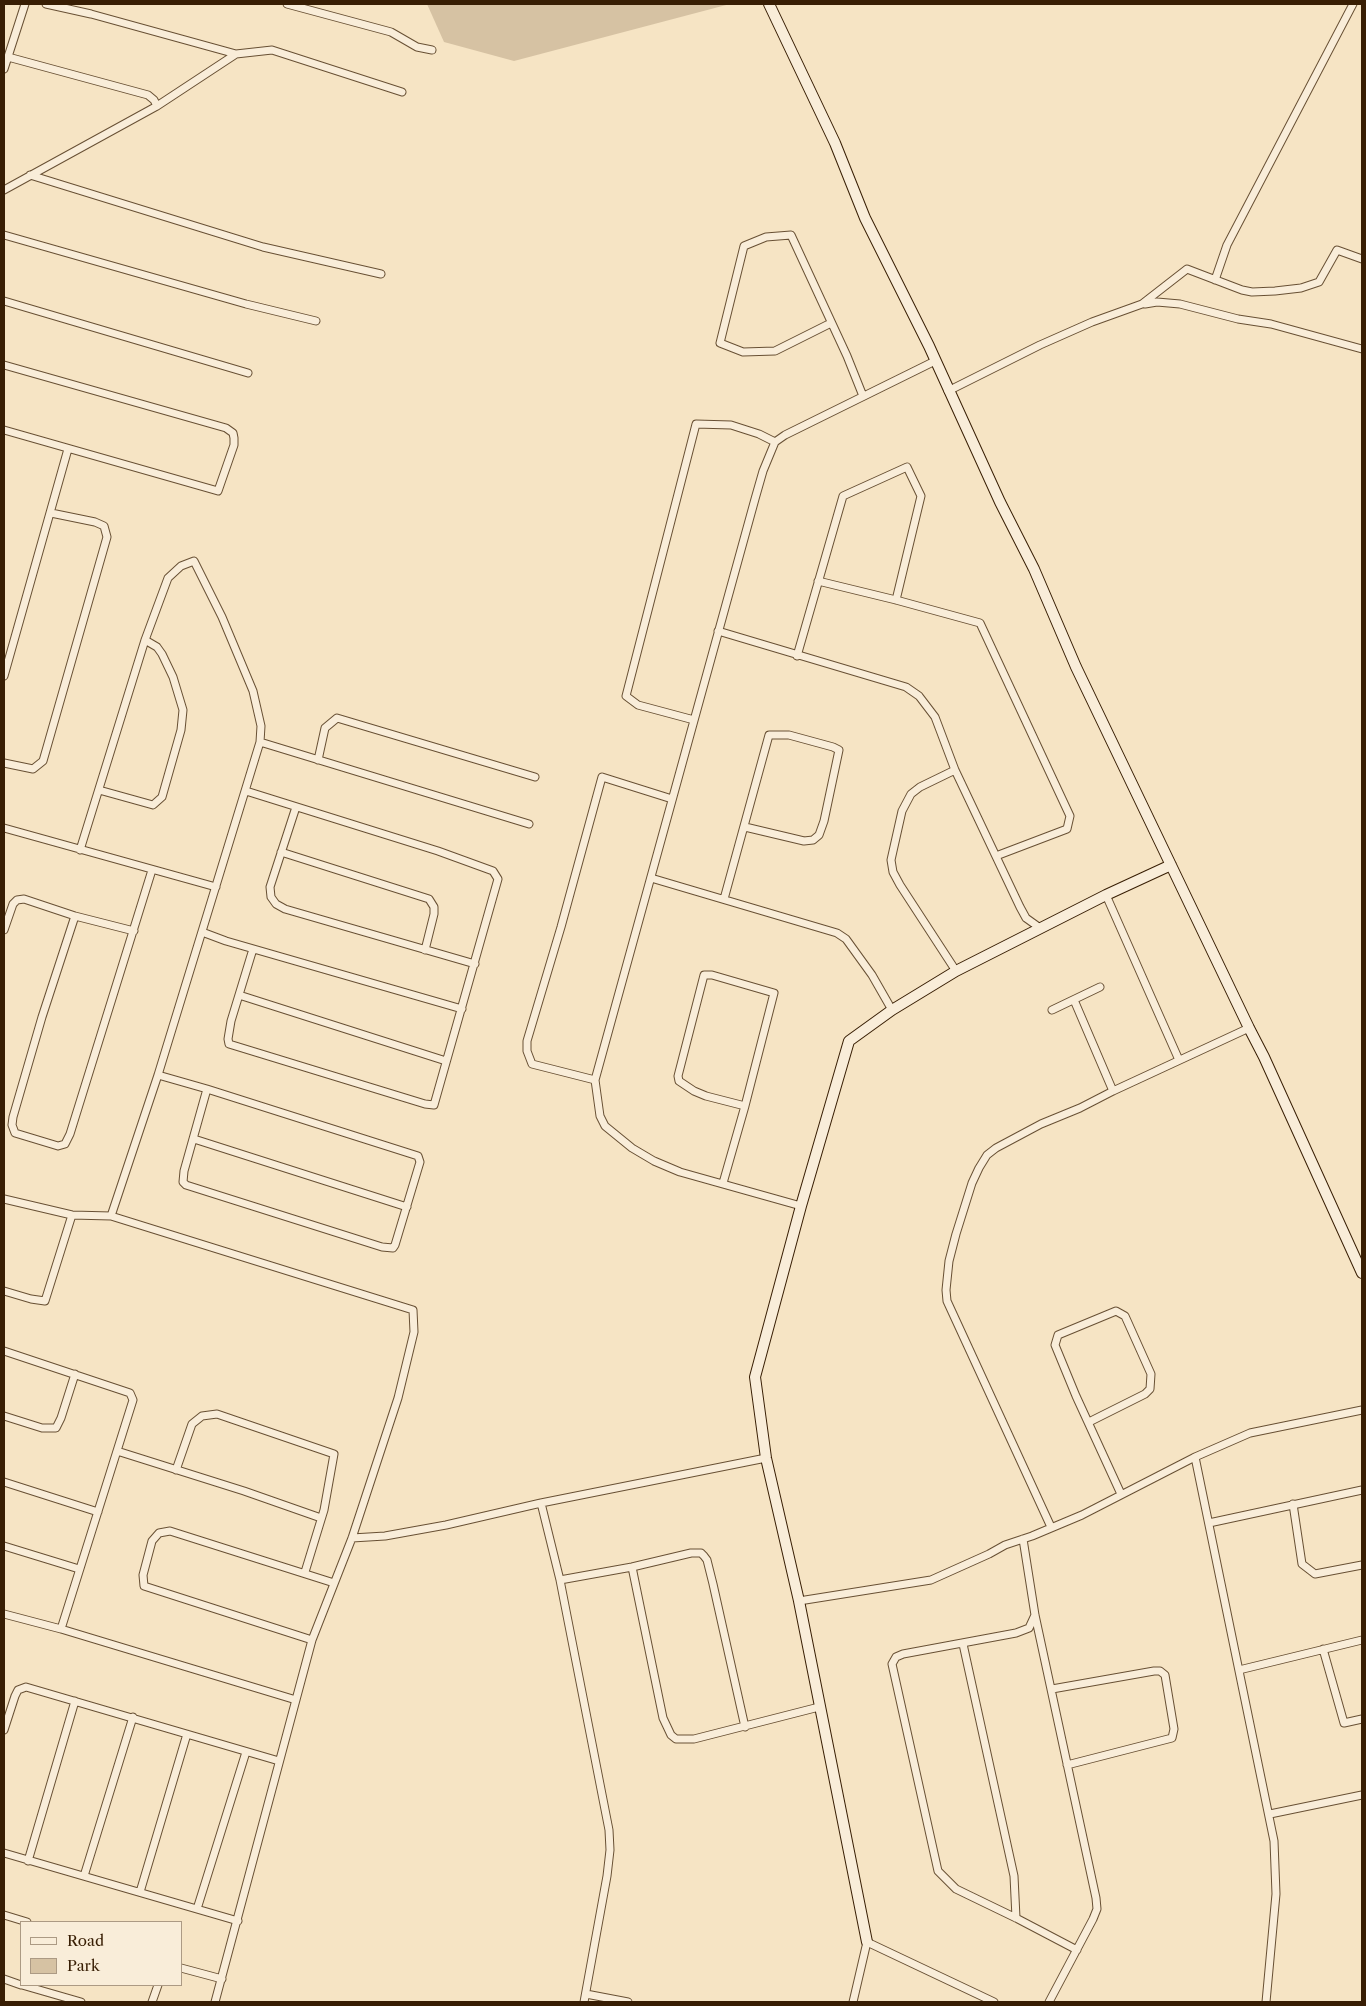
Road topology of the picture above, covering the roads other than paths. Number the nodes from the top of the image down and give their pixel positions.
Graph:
1 (24, 4) edge
2 (46, 4) edge
3 (287, 4) edge
4 (769, 4) edge
5 (1353, 4) edge
6 (432, 50) dead end
7 (236, 54) junction
8 (8, 57) junction
9 (4, 69) edge
10 (402, 92) dead end
11 (157, 106) junction
12 (30, 175) junction
13 (4, 190) edge
14 (4, 235) edge
15 (1362, 259) edge
16 (382, 274) dead end
17 (1215, 280) junction
18 (4, 301) edge
19 (1142, 304) junction
20 (316, 321) dead end
21 (831, 323) junction
22 (1362, 350) edge
23 (935, 361) junction
24 (4, 366) edge
25 (248, 373) dead end
26 (948, 391) junction
27 (863, 396) junction
28 (4, 430) edge
29 (775, 442) junction
30 (68, 449) junction
31 (51, 513) junction
32 (818, 581) junction
33 (896, 600) junction
34 (718, 631) junction
35 (145, 640) junction
36 (797, 656) junction
37 (4, 676) edge
38 (694, 720) junction
39 (260, 742) junction
40 (318, 760) junction
41 (4, 763) edge
42 (955, 770) junction
43 (535, 778) dead end
44 (99, 790) junction
45 (246, 791) junction
46 (672, 799) junction
47 (296, 807) junction
48 (529, 824) dead end
49 (744, 827) junction
50 (4, 828) edge
51 (80, 850) junction
52 (281, 852) junction
53 (996, 856) junction
54 (1171, 865) junction
55 (152, 870) junction
56 (651, 878) junction
57 (216, 888) junction
58 (1106, 895) junction
59 (724, 899) junction
60 (75, 916) junction
61 (1040, 928) junction
62 (4, 930) edge
63 (134, 931) junction
64 (202, 932) junction
65 (253, 949) junction
66 (425, 950) junction
67 (475, 964) junction
68 (956, 971) junction
69 (1100, 987) dead end
70 (239, 995) junction
71 (1074, 1000) junction
72 (462, 1009) junction
73 (892, 1010) junction
74 (1052, 1010) dead end
75 (1249, 1028) junction
76 (1179, 1060) junction
77 (446, 1061) junction
78 (158, 1075) junction
79 (595, 1080) junction
80 (207, 1089) junction
81 (1113, 1090) junction
82 (745, 1106) junction
83 (194, 1138) junction
84 (723, 1183) junction
85 (4, 1199) edge
86 (801, 1206) junction
87 (407, 1207) junction
88 (72, 1214) junction
89 (111, 1216) junction
90 (1362, 1273) edge
91 (4, 1291) edge
92 (4, 1352) edge
93 (75, 1374) junction
94 (1362, 1410) edge
95 (4, 1416) edge
96 (1089, 1422) junction
97 (117, 1451) junction
98 (1196, 1457) junction
99 (766, 1458) junction
100 (176, 1470) junction
101 (4, 1482) edge
102 (1362, 1490) edge
103 (1121, 1494) junction
104 (540, 1503) junction
105 (1293, 1504) junction
106 (98, 1512) junction
107 (321, 1518) junction
108 (1209, 1523) junction
109 (1051, 1528) junction
110 (352, 1538) junction
111 (1023, 1539) junction
112 (4, 1546) edge
113 (1362, 1565) edge
114 (632, 1567) junction
115 (79, 1570) junction
116 (305, 1572) junction
117 (560, 1580) junction
118 (334, 1583) junction
119 (799, 1601) junction
120 (4, 1614) edge
121 (1036, 1615) junction
122 (62, 1629) junction
123 (312, 1640) junction
124 (1362, 1640) edge
125 (963, 1644) junction
126 (1323, 1649) junction
127 (1240, 1670) junction
128 (1052, 1689) junction
129 (296, 1700) junction
130 (75, 1701) junction
131 (820, 1707) junction
132 (133, 1717) junction
133 (1362, 1719) edge
134 (745, 1727) junction
135 (4, 1730) edge
136 (188, 1734) junction
137 (246, 1752) junction
138 (279, 1761) junction
139 (1067, 1765) junction
140 (1362, 1795) edge
141 (1270, 1814) junction
142 (4, 1853) edge
143 (28, 1861) junction
144 (84, 1876) junction
145 (140, 1892) junction
146 (197, 1909) junction
147 (4, 1915) edge
148 (1016, 1918) junction
149 (238, 1920) junction
150 (24, 1921) edge
151 (867, 1942) junction
152 (1077, 1950) junction
153 (182, 1968) edge
154 (4, 1979) edge
155 (222, 1979) junction
156 (20, 1985) edge
157 (24, 1986) edge
158 (158, 1986) edge
159 (586, 1994) junction
160 (80, 2002) edge
161 (152, 2002) edge
162 (215, 2002) edge
163 (584, 2002) edge
164 (628, 2002) edge
165 (853, 2002) edge
166 (994, 2002) edge
167 (1049, 2002) edge
168 (1266, 2002) edge

1 - 8 street
2 - 7 street
3 - 6 street
4 - 23 street
5 - 17 street
7 - 10 street
7 - 11 street
8 - 9 street
8 - 11 street
11 - 12 street
12 - 13 street
12 - 16 street
14 - 20 street
15 - 17 street
17 - 19 street
18 - 25 street
19 - 22 street
19 - 26 street
21 - 21 street
21 - 27 street
23 - 26 street
23 - 27 street
24 - 30 street
26 - 54 street
27 - 29 street
28 - 30 street
29 - 34 street
29 - 38 street
30 - 31 street
31 - 37 street
31 - 41 street
32 - 33 street
32 - 33 street
32 - 36 street
33 - 53 street
34 - 36 street
34 - 38 street
35 - 39 street
35 - 44 street
35 - 44 street
36 - 42 street
38 - 46 street
39 - 40 street
39 - 45 street
40 - 43 street
40 - 48 street
42 - 53 street
42 - 68 street
44 - 51 street
45 - 47 street
45 - 57 street
46 - 56 street
46 - 79 street
47 - 52 street
47 - 67 street
49 - 49 street
49 - 59 street
50 - 51 street
51 - 55 street
52 - 66 street
52 - 66 street
53 - 61 street
54 - 58 street
54 - 75 street
55 - 57 street
55 - 63 street
56 - 59 street
56 - 79 street
57 - 64 street
58 - 61 street
58 - 76 street
59 - 73 street
60 - 62 street
60 - 63 street
60 - 63 street
61 - 68 street
64 - 65 street
64 - 78 street
65 - 70 street
65 - 72 street
66 - 67 street
67 - 72 street
68 - 73 street
69 - 71 street
70 - 77 street
70 - 77 street
71 - 74 street
71 - 81 street
72 - 77 street
73 - 86 street
75 - 76 street
75 - 90 street
76 - 81 street
78 - 80 street
78 - 89 street
79 - 84 street
80 - 83 street
80 - 87 street
81 - 109 street
82 - 82 street
82 - 84 street
83 - 87 street
83 - 87 street
84 - 86 street
85 - 88 street
86 - 99 street
88 - 89 street
88 - 91 street
89 - 110 street
92 - 93 street
93 - 95 street
93 - 97 street
94 - 98 street
96 - 96 street
96 - 103 street
97 - 100 street
97 - 106 street
98 - 103 street
98 - 108 street
99 - 104 street
99 - 119 street
100 - 107 street
100 - 107 street
101 - 106 street
102 - 105 street
103 - 109 street
104 - 110 street
104 - 117 street
105 - 108 street
105 - 113 street
106 - 115 street
107 - 116 street
108 - 127 street
109 - 111 street
110 - 118 street
111 - 119 street
111 - 121 street
112 - 115 street
114 - 117 street
114 - 134 street
114 - 134 street
115 - 122 street
116 - 118 street
116 - 123 street
117 - 159 street
118 - 123 street
119 - 131 street
120 - 122 street
121 - 125 street
121 - 128 street
122 - 129 street
123 - 129 street
124 - 126 street
125 - 148 street
125 - 148 street
126 - 127 street
126 - 133 street
127 - 141 street
128 - 139 street
128 - 139 street
129 - 138 street
130 - 132 street
130 - 135 street
130 - 143 street
131 - 134 street
131 - 151 street
132 - 136 street
132 - 144 street
136 - 137 street
136 - 145 street
137 - 138 street
137 - 146 street
138 - 149 street
139 - 152 street
140 - 141 street
141 - 168 street
142 - 143 street
143 - 144 street
144 - 145 street
145 - 146 street
146 - 149 street
147 - 150 street
148 - 152 street
149 - 155 street
151 - 165 street
151 - 166 street
152 - 167 street
153 - 155 street
154 - 156 street
155 - 162 street
157 - 160 street
158 - 161 street
159 - 163 street
159 - 164 street

